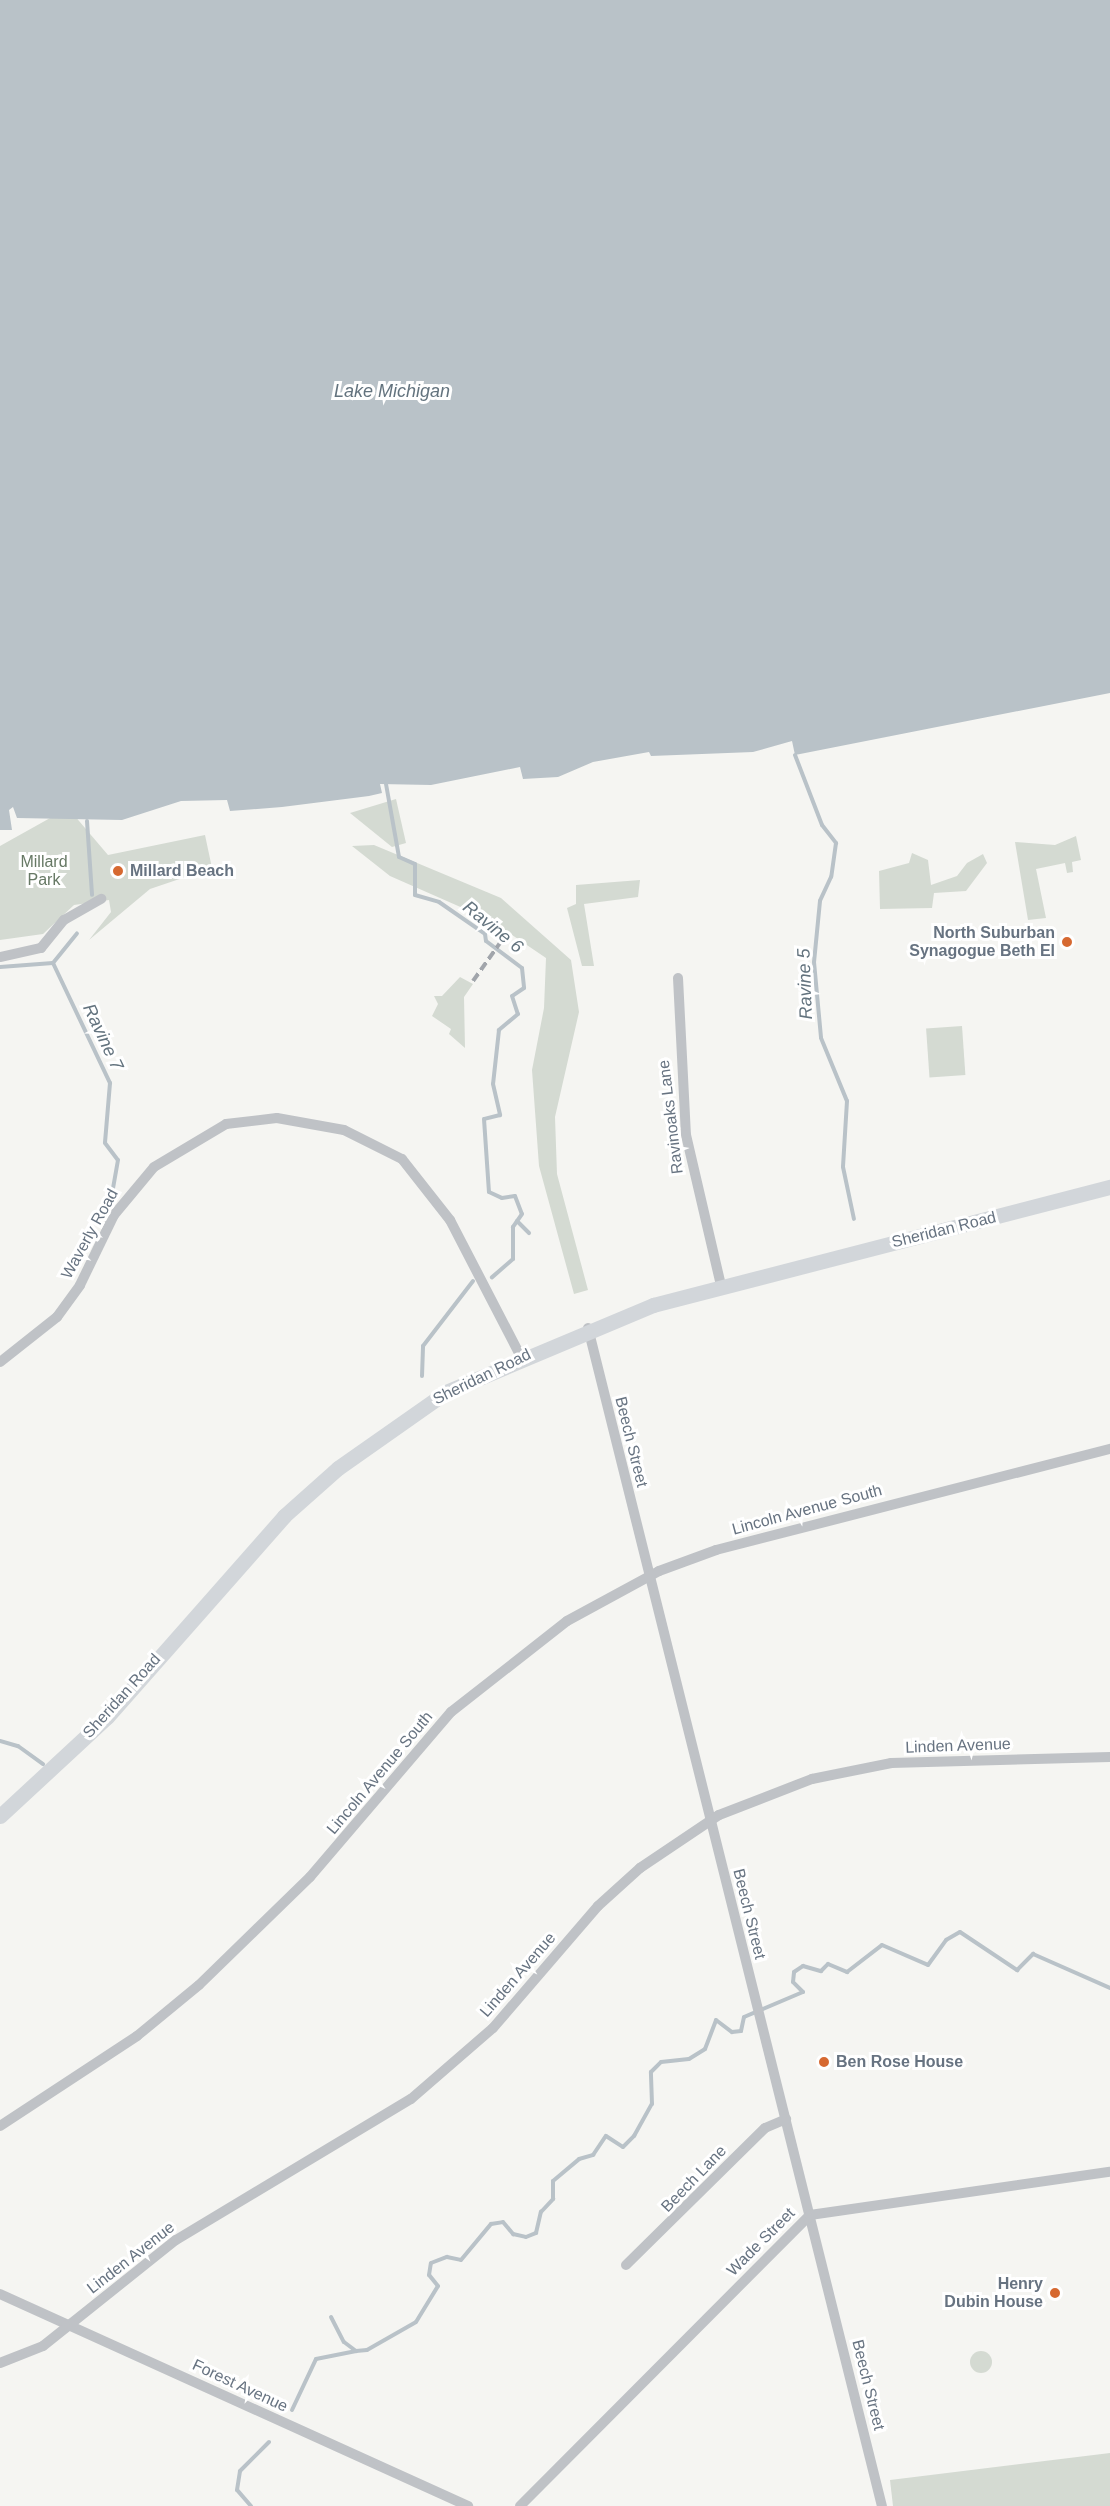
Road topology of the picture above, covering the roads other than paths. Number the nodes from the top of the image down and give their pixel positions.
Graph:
1 (101, 899) dead end
2 (0, 957) edge
3 (678, 978) dead end
4 (1110, 1187) edge
5 (721, 1286) junction
6 (588, 1328) junction
7 (521, 1357) junction
8 (0, 1362) edge
9 (1110, 1449) edge
10 (649, 1576) junction
11 (1110, 1757) edge
12 (0, 1816) edge
13 (711, 1822) junction
14 (786, 2119) junction
15 (0, 2126) edge
16 (1110, 2172) edge
17 (810, 2215) junction
18 (626, 2265) dead end
19 (0, 2294) edge
20 (71, 2326) junction
21 (0, 2363) edge
22 (468, 2506) edge
23 (520, 2506) edge
24 (882, 2506) edge

1 - 2 street
3 - 5 street, Ravinoaks Lane
4 - 5 street, Sheridan Road
5 - 6 street, Sheridan Road
6 - 7 street, Sheridan Road
6 - 10 street, Beech Street
7 - 8 street, Waverly Road
7 - 12 street, Sheridan Road
9 - 10 street, Lincoln Avenue South
10 - 13 street, Beech Street
10 - 15 street, Lincoln Avenue South
11 - 13 street, Linden Avenue
13 - 14 street, Beech Street
13 - 20 street, Linden Avenue
14 - 17 street, Beech Street
14 - 18 street, Beech Lane
16 - 17 street, Wade Street
17 - 23 street, Wade Street
17 - 24 street, Beech Street
19 - 20 street, Forest Avenue
20 - 21 street, Linden Avenue
20 - 22 street, Forest Avenue

